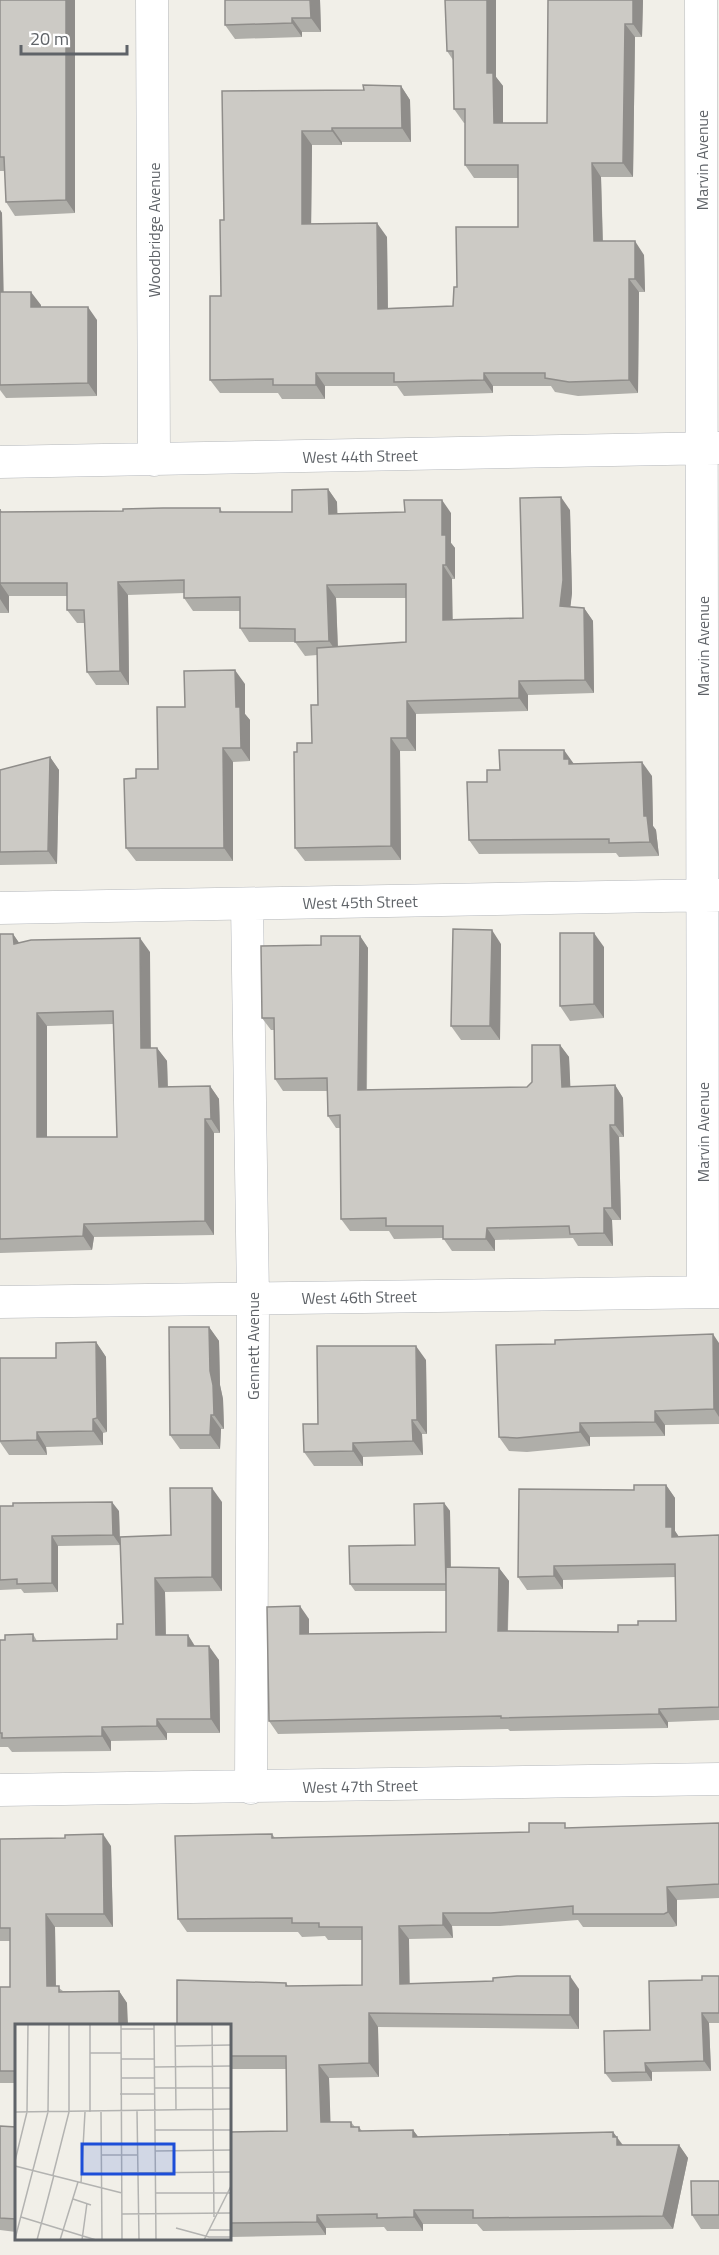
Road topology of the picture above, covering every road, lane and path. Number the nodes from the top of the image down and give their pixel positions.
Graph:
1 (152, 0) edge
2 (701, 0) edge
3 (711, 448) edge
4 (154, 460) junction
5 (0, 462) edge
6 (711, 895) edge
7 (247, 904) junction
8 (0, 908) edge
9 (711, 1292) edge
10 (253, 1298) junction
11 (0, 1302) edge
12 (719, 1779) edge
13 (251, 1788) junction
14 (0, 1790) edge

1 - 4 street, Woodbridge Avenue
2 - 3 street, Marvin Avenue
3 - 4 street, West 44th Street
3 - 6 street, Marvin Avenue
4 - 5 street, West 44th Street
6 - 7 street, West 45th Street
6 - 9 street, Marvin Avenue
7 - 8 street, West 45th Street
7 - 10 street, Gennett Avenue
9 - 10 street, West 46th Street
10 - 11 street, West 46th Street
10 - 13 street, Gennett Avenue
12 - 13 street, West 47th Street
13 - 14 street, West 47th Street

